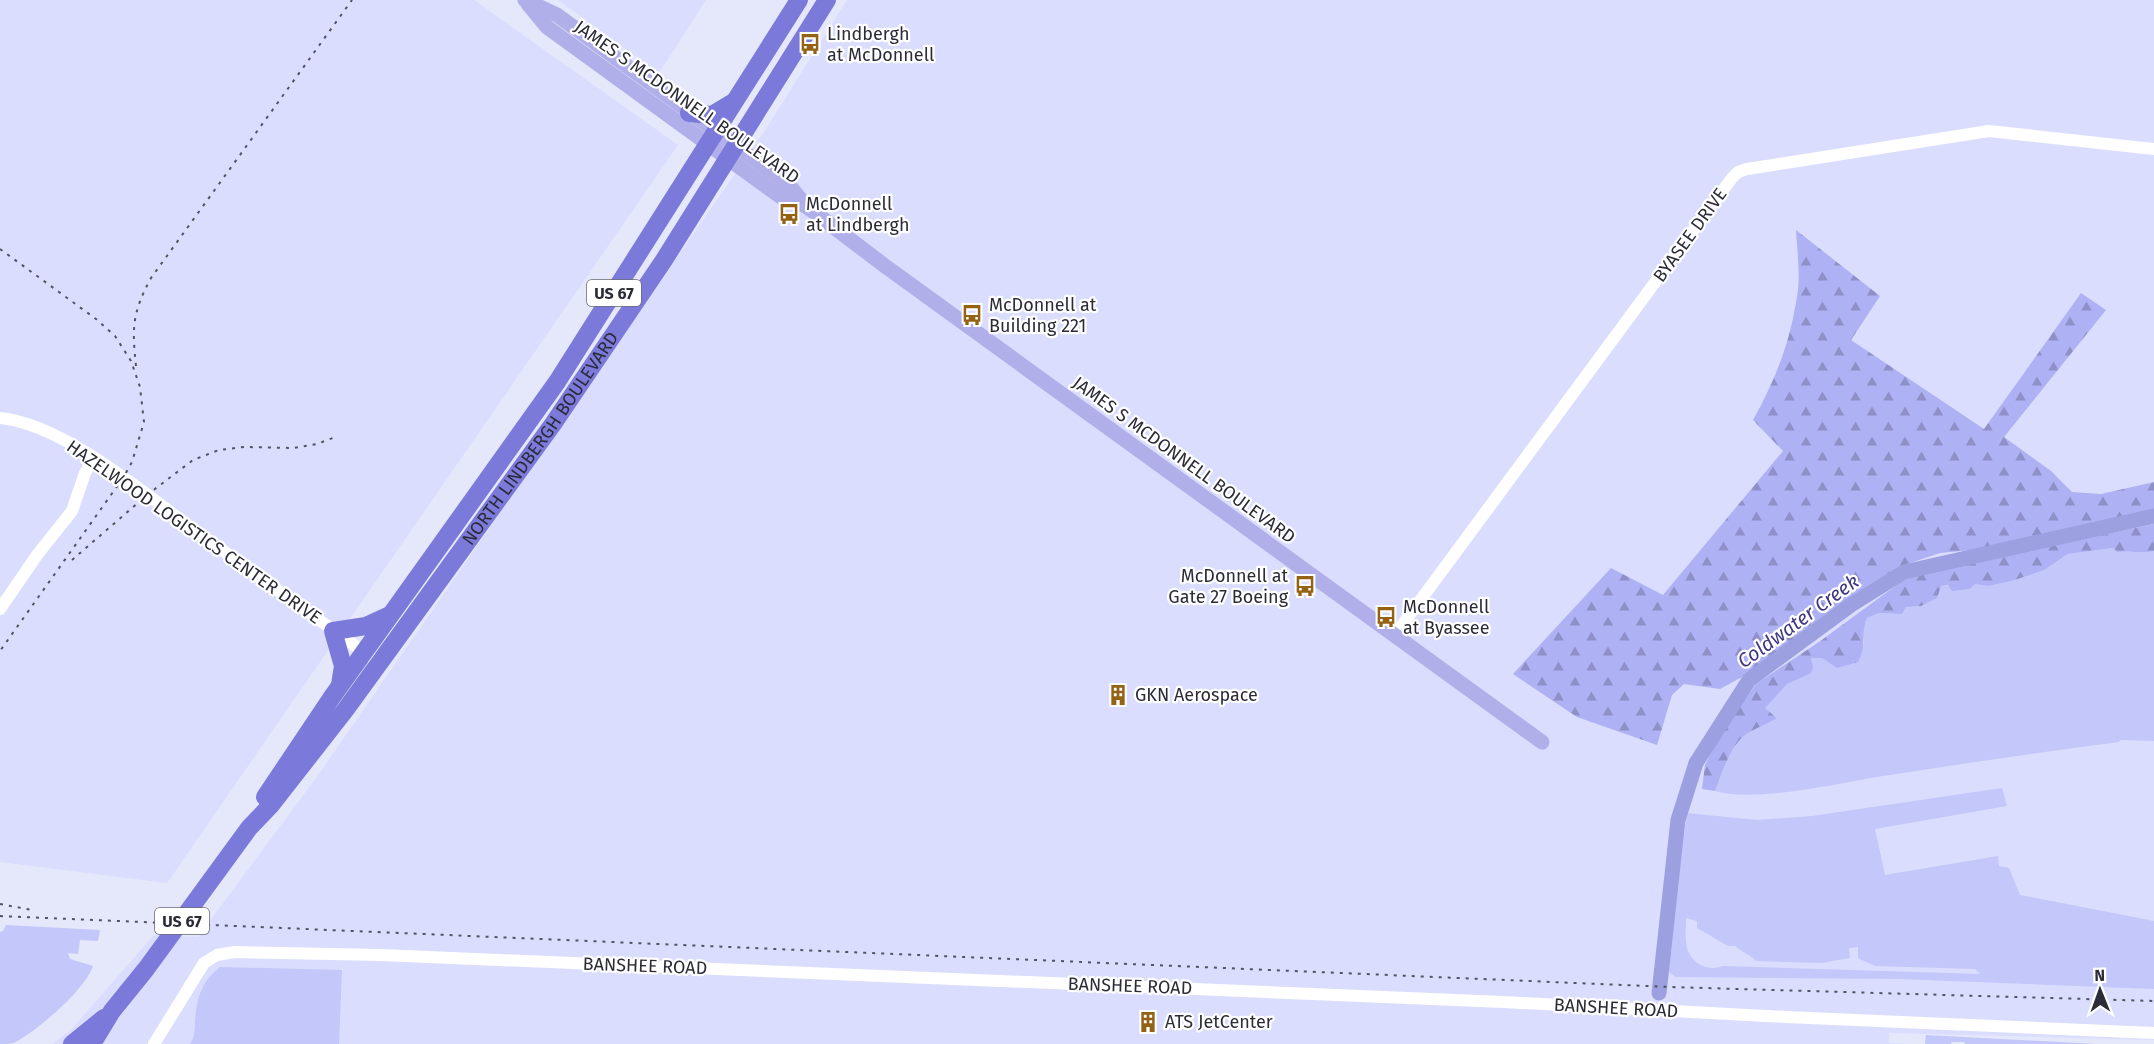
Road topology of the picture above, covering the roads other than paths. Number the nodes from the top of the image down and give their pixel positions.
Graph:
1 (525, 0) edge
2 (799, 0) edge
3 (827, 0) edge
4 (736, 100) junction
5 (689, 113) junction
6 (711, 138) junction
7 (2154, 149) edge
8 (732, 153) junction
9 (0, 418) edge
10 (94, 458) junction
11 (0, 609) edge
12 (390, 615) junction
13 (333, 631) junction
14 (1394, 636) junction
15 (371, 658) junction
16 (340, 685) junction
17 (1542, 742) dead end
18 (249, 828) junction
19 (112, 1011) junction
20 (2154, 1033) edge
21 (72, 1044) edge
22 (93, 1044) edge
23 (154, 1044) edge

1 - 5 main road, JAMES S MCDONNELL BOULEVARD
1 - 6 main road, JAMES S MCDONNELL BOULEVARD
2 - 4 highway, NORTH LINDBERGH BOULEVARD / US 67
3 - 8 highway, NORTH LINDBERGH BOULEVARD / US 67
4 - 5 highway
4 - 6 highway, NORTH LINDBERGH BOULEVARD / US 67
5 - 6 main road, JAMES S MCDONNELL BOULEVARD
6 - 8 main road, JAMES S MCDONNELL BOULEVARD
6 - 12 highway, NORTH LINDBERGH BOULEVARD / US 67
7 - 14 street, BYASEE DRIVE
8 - 14 main road, JAMES S MCDONNELL BOULEVARD
8 - 15 highway, NORTH LINDBERGH BOULEVARD / US 67
9 - 10 street, HAZELWOOD LOGISTICS CENTER DRIVE
10 - 11 street
10 - 13 street, HAZELWOOD LOGISTICS CENTER DRIVE
12 - 13 highway
12 - 15 highway, NORTH LINDBERGH BOULEVARD / US 67
13 - 15 street, HAZELWOOD LOGISTICS CENTER DRIVE
13 - 16 highway
14 - 17 main road, JAMES S MCDONNELL BOULEVARD
15 - 16 highway, NORTH LINDBERGH BOULEVARD / US 67
15 - 18 highway, NORTH LINDBERGH BOULEVARD / US 67
16 - 18 highway, NORTH LINDBERGH BOULEVARD / US 67
18 - 19 highway, NORTH LINDBERGH BOULEVARD / US 67
19 - 21 highway, NORTH LINDBERGH BOULEVARD / US 67
19 - 22 highway, NORTH LINDBERGH BOULEVARD / US 67
20 - 23 street, BANSHEE ROAD

